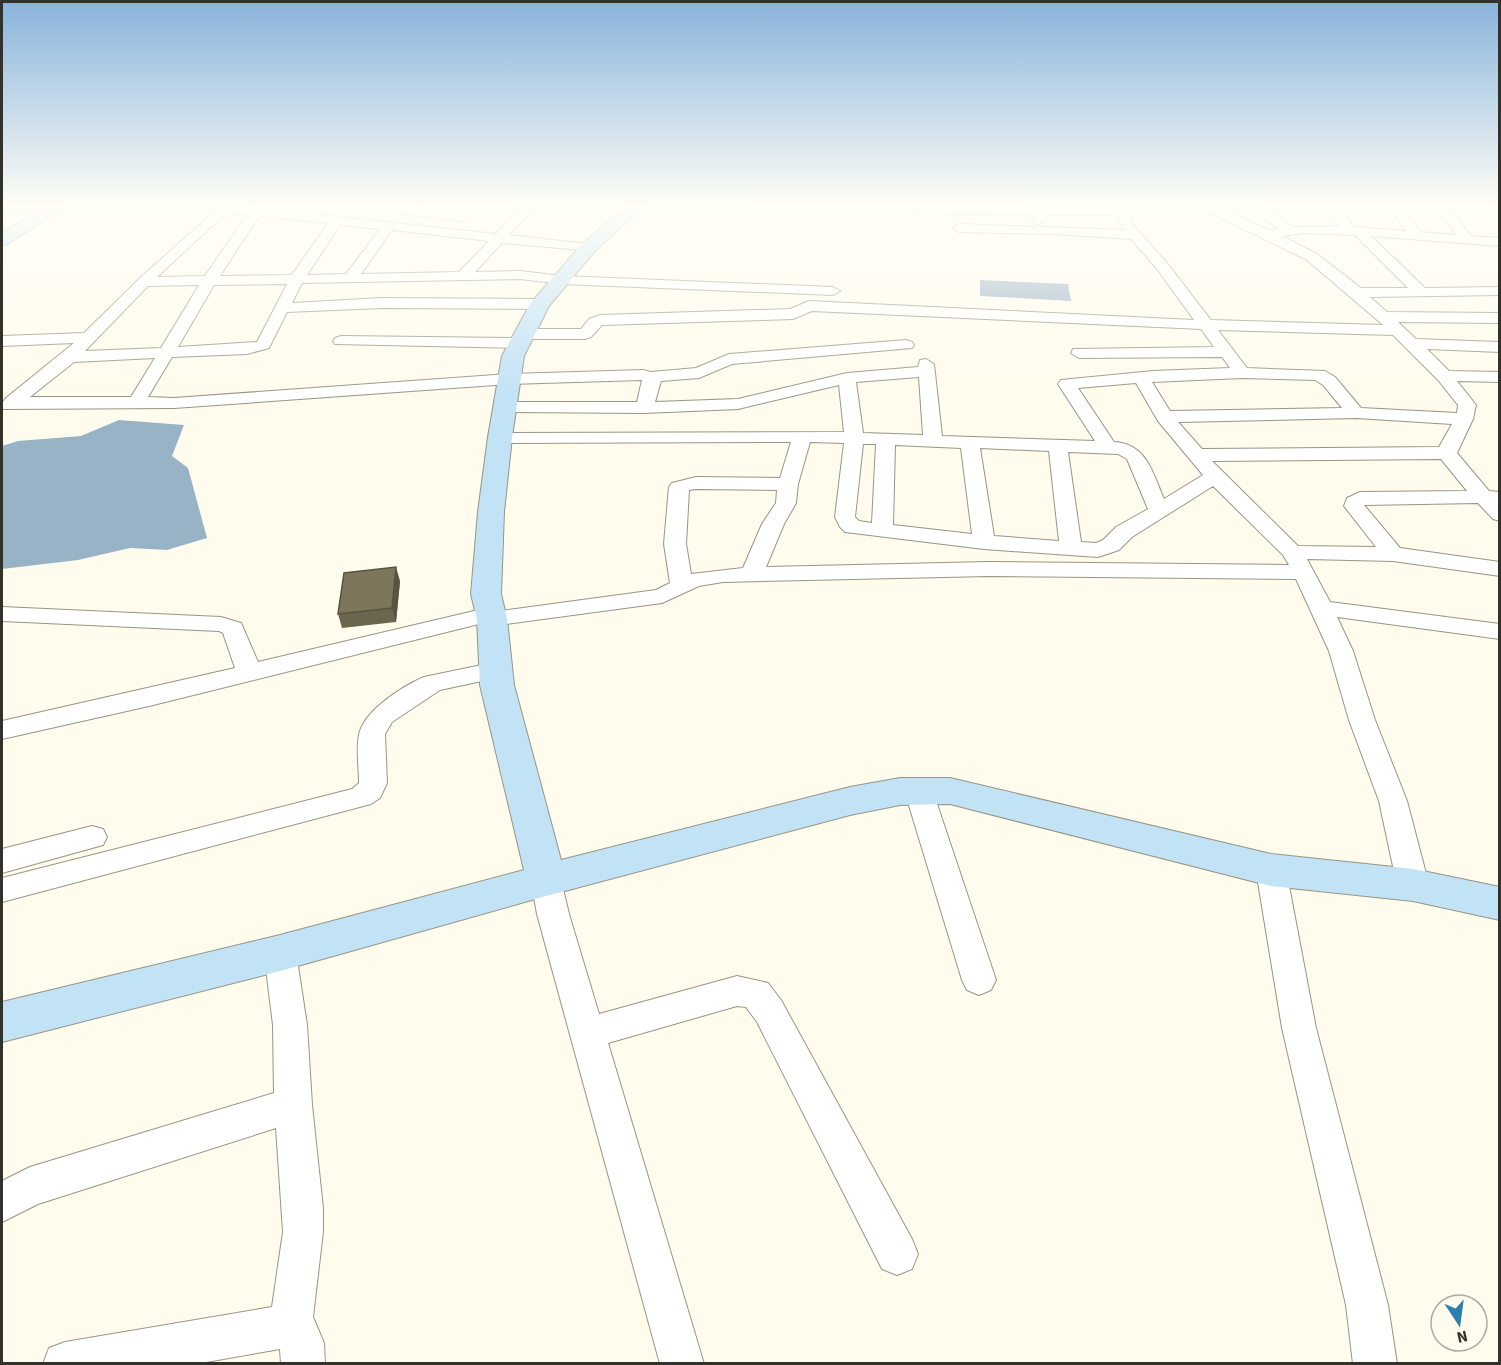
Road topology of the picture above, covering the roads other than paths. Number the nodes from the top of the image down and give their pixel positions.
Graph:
1 (158, 269) edge
2 (218, 269) edge
3 (303, 269) edge
4 (357, 269) edge
5 (470, 269) edge
6 (554, 269) edge
7 (575, 269) edge
8 (626, 269) edge
9 (1164, 269) edge
10 (1327, 269) edge
11 (1395, 269) edge
12 (351, 276) junction
13 (463, 276) junction
14 (297, 278) junction
15 (210, 280) junction
16 (144, 282) junction
17 (1420, 291) junction
18 (1500, 291) edge
19 (853, 292) dead end
20 (1357, 293) junction
21 (924, 296) dead end
22 (540, 304) junction
23 (281, 308) junction
24 (938, 313) junction
25 (1383, 317) junction
26 (1500, 318) edge
27 (1207, 325) junction
28 (710, 330) dead end
29 (1396, 330) junction
30 (585, 334) junction
31 (87, 338) junction
32 (523, 338) junction
33 (2, 340) edge
34 (341, 341) dead end
35 (1411, 344) junction
36 (906, 345) dead end
37 (1500, 347) edge
38 (168, 352) junction
39 (1226, 352) junction
40 (1079, 353) dead end
41 (70, 357) junction
42 (1242, 374) junction
43 (1444, 376) junction
44 (650, 377) junction
45 (1145, 377) junction
46 (1500, 377) edge
47 (847, 378) junction
48 (509, 379) junction
49 (136, 403) junction
50 (7, 406) edge
51 (506, 407) junction
52 (644, 408) junction
53 (1356, 413) junction
54 (1164, 417) junction
55 (1464, 419) junction
56 (802, 436) junction
57 (501, 437) junction
58 (854, 439) junction
59 (886, 440) junction
60 (933, 441) junction
61 (970, 443) junction
62 (1058, 446) junction
63 (1108, 447) junction
64 (1447, 453) junction
65 (1197, 455) junction
66 (1215, 476) junction
67 (788, 484) junction
68 (1491, 497) edge
69 (1158, 511) junction
70 (1500, 515) edge
71 (882, 530) junction
72 (984, 542) junction
73 (1071, 548) junction
74 (1292, 552) junction
75 (1393, 554) junction
76 (1500, 569) edge
77 (1304, 573) junction
78 (751, 575) junction
79 (682, 585) junction
80 (1322, 608) junction
81 (2, 614) edge
82 (491, 616) junction
83 (1500, 632) edge
84 (496, 670) junction
85 (249, 671) junction
86 (2, 730) edge
87 (918, 789) junction
88 (93, 837) dead end
89 (2, 861) edge
90 (1271, 870) junction
91 (546, 880) junction
92 (1413, 885) junction
93 (2, 890) edge
94 (1500, 904) edge
95 (280, 953) junction
96 (979, 980) dead end
97 (2, 1022) edge
98 (587, 1033) junction
99 (293, 1105) junction
100 (2, 1202) edge
101 (897, 1254) dead end
102 (298, 1344) edge
103 (65, 1364) edge
104 (682, 1364) edge
105 (1375, 1364) edge

1 - 16 street
2 - 15 street
3 - 14 street
4 - 12 street
5 - 13 street
6 - 13 street
7 - 22 street
8 - 19 street
9 - 27 street
10 - 20 street
11 - 17 street
12 - 13 street
12 - 14 street
14 - 15 street
14 - 23 street
15 - 16 street
15 - 38 street
16 - 31 street
17 - 18 street
17 - 20 street
20 - 25 street
21 - 24 street
22 - 23 street
22 - 32 street
23 - 38 street
24 - 27 street
24 - 30 street
25 - 26 street
25 - 29 street
27 - 29 street
27 - 39 street
28 - 30 street
29 - 35 street
30 - 32 street
31 - 33 street
31 - 41 street
32 - 34 street
32 - 48 street
35 - 37 street
35 - 43 street
36 - 44 street
38 - 41 street
38 - 49 street
39 - 40 street
39 - 42 street
41 - 50 street
42 - 45 street
42 - 53 street
43 - 46 street
43 - 55 street
44 - 48 street
44 - 52 street
45 - 54 street
45 - 63 street
47 - 52 street
47 - 58 street
47 - 60 street
48 - 49 street
48 - 51 street
49 - 50 street
51 - 52 street
51 - 57 street
53 - 54 street
53 - 55 street
54 - 65 street
55 - 64 street
56 - 57 street
56 - 58 street
56 - 67 street
57 - 82 street
58 - 59 street
58 - 71 street
59 - 60 street
59 - 71 street
60 - 61 street
61 - 62 street
61 - 72 street
62 - 63 street
62 - 73 street
63 - 69 street
64 - 65 street
64 - 68 street
65 - 66 street
66 - 69 street
66 - 74 street
67 - 78 street
67 - 79 street
68 - 70 street
68 - 75 street
69 - 73 street
71 - 72 street
72 - 73 street
74 - 75 street
74 - 77 street
75 - 76 street
77 - 78 street
77 - 80 street
78 - 79 street
79 - 82 street
80 - 83 street
80 - 92 street
81 - 85 street
82 - 84 street
82 - 85 street
84 - 91 street
84 - 93 street
85 - 86 street
87 - 90 street
87 - 91 street
87 - 96 street
88 - 89 street
90 - 92 street
90 - 105 street
91 - 95 street
91 - 98 street
92 - 94 street
95 - 97 street
95 - 99 street
98 - 101 street
98 - 104 street
99 - 100 street
99 - 102 street
102 - 103 street

